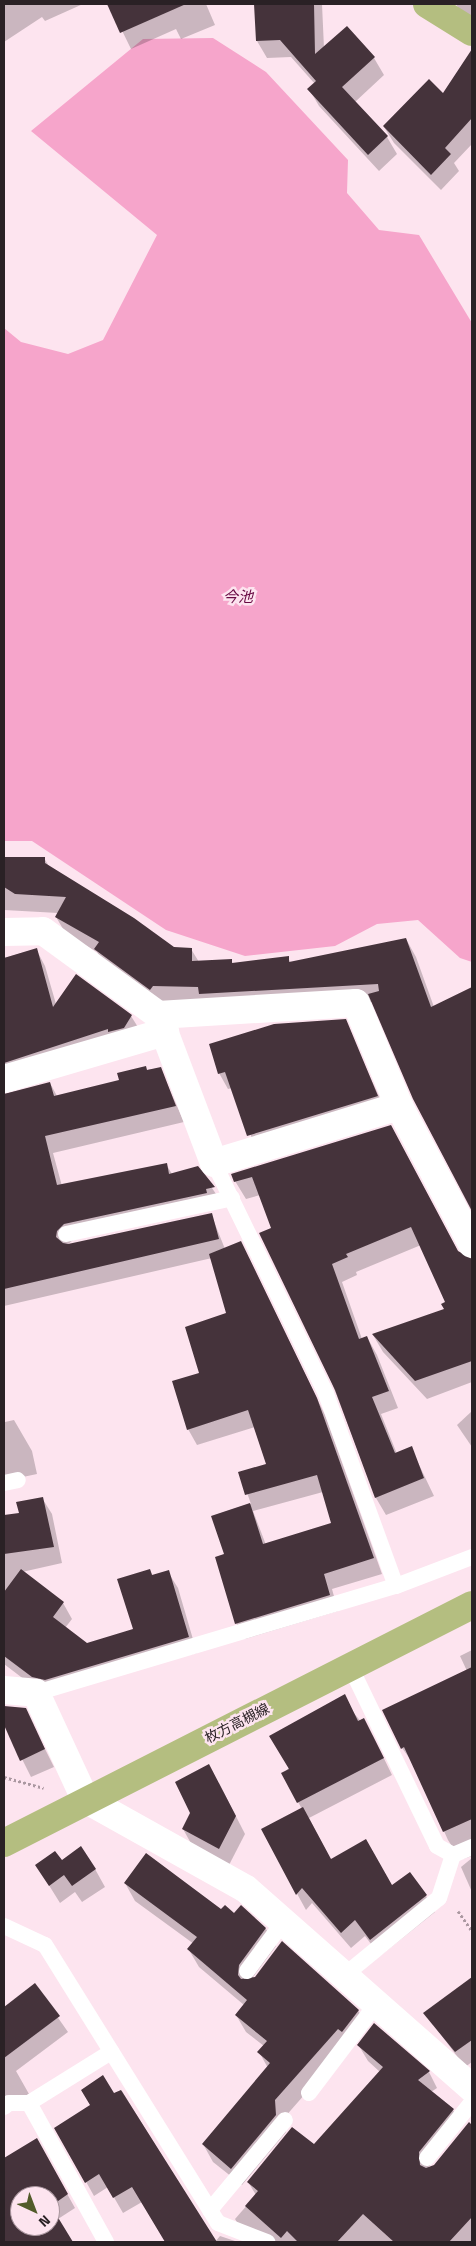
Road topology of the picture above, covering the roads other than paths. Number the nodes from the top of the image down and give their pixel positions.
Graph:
1 (427, 4) edge
2 (472, 32) edge
3 (4, 932) edge
4 (162, 1024) junction
5 (4, 1079) edge
6 (399, 1106) junction
7 (214, 1163) junction
8 (232, 1198) junction
9 (66, 1234) dead end
10 (470, 1234) edge
11 (472, 1557) edge
12 (396, 1586) junction
13 (472, 1605) edge
14 (350, 1666) junction
15 (4, 1690) edge
16 (36, 1693) junction
17 (85, 1800) junction
18 (4, 1844) edge
19 (472, 1847) edge
20 (453, 1855) junction
21 (284, 1921) junction
22 (4, 1926) edge
23 (247, 1971) dead end
24 (346, 1974) junction
25 (377, 2003) junction
26 (111, 2052) junction
27 (472, 2088) edge
28 (309, 2093) dead end
29 (472, 2102) edge
30 (29, 2103) junction
31 (4, 2107) edge
32 (285, 2120) dead end
33 (427, 2158) dead end
34 (210, 2210) junction
35 (106, 2242) edge
36 (266, 2242) edge

1 - 2 main road
3 - 4 street
4 - 5 street
4 - 6 street
4 - 7 street
6 - 7 street
6 - 10 street
7 - 8 lane
8 - 9 lane
8 - 12 lane
11 - 12 lane
12 - 16 lane
13 - 14 main road, 枚方高槻線
14 - 17 main road, 枚方高槻線
14 - 20 lane
15 - 16 street
16 - 17 street
17 - 18 main road, 枚方高槻線
17 - 21 street
19 - 20 lane
20 - 24 lane
21 - 23 lane
21 - 24 street
22 - 26 lane
24 - 25 street
25 - 27 street
25 - 28 lane
26 - 30 lane
26 - 34 lane
29 - 33 lane
30 - 31 lane
30 - 35 lane
32 - 34 lane
34 - 36 lane

